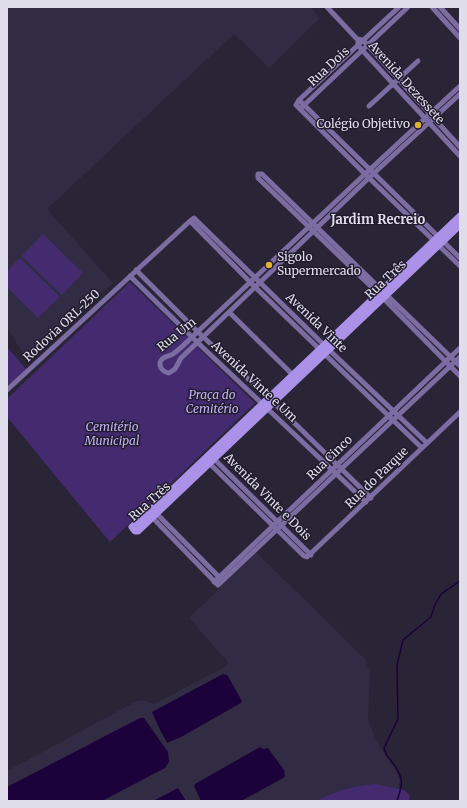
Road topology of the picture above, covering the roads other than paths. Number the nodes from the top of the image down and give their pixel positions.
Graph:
1 (327, 7) edge
2 (398, 7) edge
3 (408, 7) edge
4 (432, 7) edge
5 (440, 7) edge
6 (460, 29) edge
7 (460, 38) edge
8 (360, 40) junction
9 (358, 45) junction
10 (367, 45) junction
11 (362, 50) junction
12 (418, 61) dead end
13 (398, 79) junction
14 (393, 84) junction
15 (460, 86) edge
16 (460, 94) edge
17 (369, 106) dead end
18 (300, 107) junction
19 (432, 117) junction
20 (427, 121) junction
21 (460, 147) edge
22 (460, 156) edge
23 (365, 174) junction
24 (371, 174) junction
25 (460, 216) edge
26 (191, 219) junction
27 (423, 222) junction
28 (460, 225) edge
29 (419, 226) junction
30 (314, 227) junction
31 (438, 241) junction
32 (460, 258) edge
33 (460, 266) edge
34 (136, 270) junction
35 (130, 276) junction
36 (255, 278) junction
37 (250, 283) junction
38 (260, 283) junction
39 (255, 287) junction
40 (382, 294) junction
41 (229, 312) junction
42 (198, 332) junction
43 (429, 335) junction
44 (203, 336) junction
45 (192, 337) junction
46 (424, 340) junction
47 (197, 342) junction
48 (460, 348) edge
49 (324, 349) junction
50 (451, 357) junction
51 (460, 357) edge
52 (446, 361) junction
53 (455, 361) junction
54 (450, 366) junction
55 (460, 366) edge
56 (460, 376) edge
57 (295, 377) junction
58 (7, 390) edge
59 (271, 399) junction
60 (264, 406) junction
61 (394, 411) junction
62 (460, 412) edge
63 (399, 415) junction
64 (388, 416) junction
65 (393, 420) junction
66 (427, 443) junction
67 (422, 448) junction
68 (209, 458) junction
69 (339, 468) junction
70 (332, 470) junction
71 (337, 474) junction
72 (370, 498) junction
73 (366, 502) junction
74 (152, 513) junction
75 (277, 526) junction
76 (309, 556) joint
77 (222, 579) junction

1 - 8 street, Avenida Dezessete
2 - 8 street, Rua Dois
3 - 10 street, Rua Dois
4 - 7 street
5 - 6 street
8 - 9 street, Rua Dois
8 - 10 street, Avenida Dezessete
9 - 11 street, Avenida Dezessete
9 - 18 street, Rua Dois
10 - 11 street, Rua Dois
10 - 13 street, Avenida Dezessete
11 - 14 street, Avenida Dezessete
11 - 18 street, Rua Dois
12 - 13 street
13 - 14 street
13 - 19 street, Avenida Dezessete
14 - 17 street
14 - 20 street, Avenida Dezessete
15 - 19 street, Rua Um
16 - 19 street, Rua Um
18 - 23 street
18 - 24 street
19 - 20 street, Rua Um
19 - 21 street, Avenida Dezessete
20 - 22 street, Avenida Dezessete
20 - 24 street, Rua Um
23 - 24 street, Rua Um
23 - 30 street, Rua Um
24 - 27 street
24 - 29 street
24 - 30 street, Rua Um
25 - 31 street, Rua Três
26 - 34 street
26 - 36 street, Avenida Vinte
26 - 37 street, Avenida Vinte
27 - 29 street
27 - 31 street
28 - 31 street, Rua Três
29 - 31 street
30 - 30 street
30 - 36 street, Rua Um
30 - 38 street, Rua Um
30 - 40 street
31 - 32 street
31 - 33 street
31 - 40 street, Rua Três
34 - 35 street
34 - 42 street, Avenida Vinte e Um
35 - 45 street, Avenida Vinte e Um
35 - 58 street, Rodovia ORL-250
36 - 37 street, Rua Um
36 - 38 street, Avenida Vinte
37 - 39 street, Avenida Vinte
37 - 42 street, Rua Um
38 - 39 street, Rua Um
38 - 49 street, Avenida Vinte
39 - 41 street, Rua Um
39 - 49 street, Avenida Vinte
40 - 43 street
40 - 46 street
40 - 49 street, Rua Três
41 - 44 street, Rua Um
41 - 57 street
42 - 44 street, Avenida Vinte e Um
42 - 45 street, Rua Um
43 - 46 street
43 - 50 street
44 - 47 street, Rua Um
44 - 59 street, Avenida Vinte e Um
45 - 47 street, Avenida Vinte e Um
45 - 47 street, Rua Um
46 - 52 street
47 - 60 street, Avenida Vinte e Um
48 - 50 street, Rua Cinco
49 - 57 street, Rua Três
49 - 61 street, Avenida Vinte
49 - 64 street, Avenida Vinte
50 - 52 street, Rua Cinco
50 - 53 street
51 - 53 street, Rua Cinco
52 - 54 street
52 - 61 street, Rua Cinco
53 - 54 street, Rua Cinco
53 - 55 street
54 - 56 street
54 - 63 street, Rua Cinco
57 - 59 street, Rua Três
59 - 60 street, Rua Três
59 - 69 street, Avenida Vinte e Um
60 - 68 street, Rua Três
60 - 70 street, Avenida Vinte e Um
61 - 63 street, Avenida Vinte
61 - 64 street, Rua Cinco
62 - 66 street, Rua do Parque
63 - 65 street, Rua Cinco
63 - 66 street, Avenida Vinte
64 - 65 street, Avenida Vinte
64 - 69 street, Rua Cinco
65 - 67 street, Avenida Vinte
65 - 69 street, Rua Cinco
66 - 67 street, Rua do Parque
67 - 72 street, Rua do Parque
68 - 74 street, Rua Três
68 - 75 street, Avenida Vinte e Dois
69 - 70 street, Rua Cinco
69 - 71 street, Rua Cinco
69 - 72 street, Avenida Vinte e Um
70 - 71 street, Avenida Vinte e Um
70 - 75 street, Rua Cinco
71 - 73 street, Avenida Vinte e Um
71 - 75 street, Rua Cinco
72 - 73 street, Rua do Parque
73 - 76 street, Rua do Parque
74 - 77 street
74 - 77 street, Rua Cinco
75 - 76 street, Avenida Vinte e Dois
75 - 77 street, Rua Cinco

